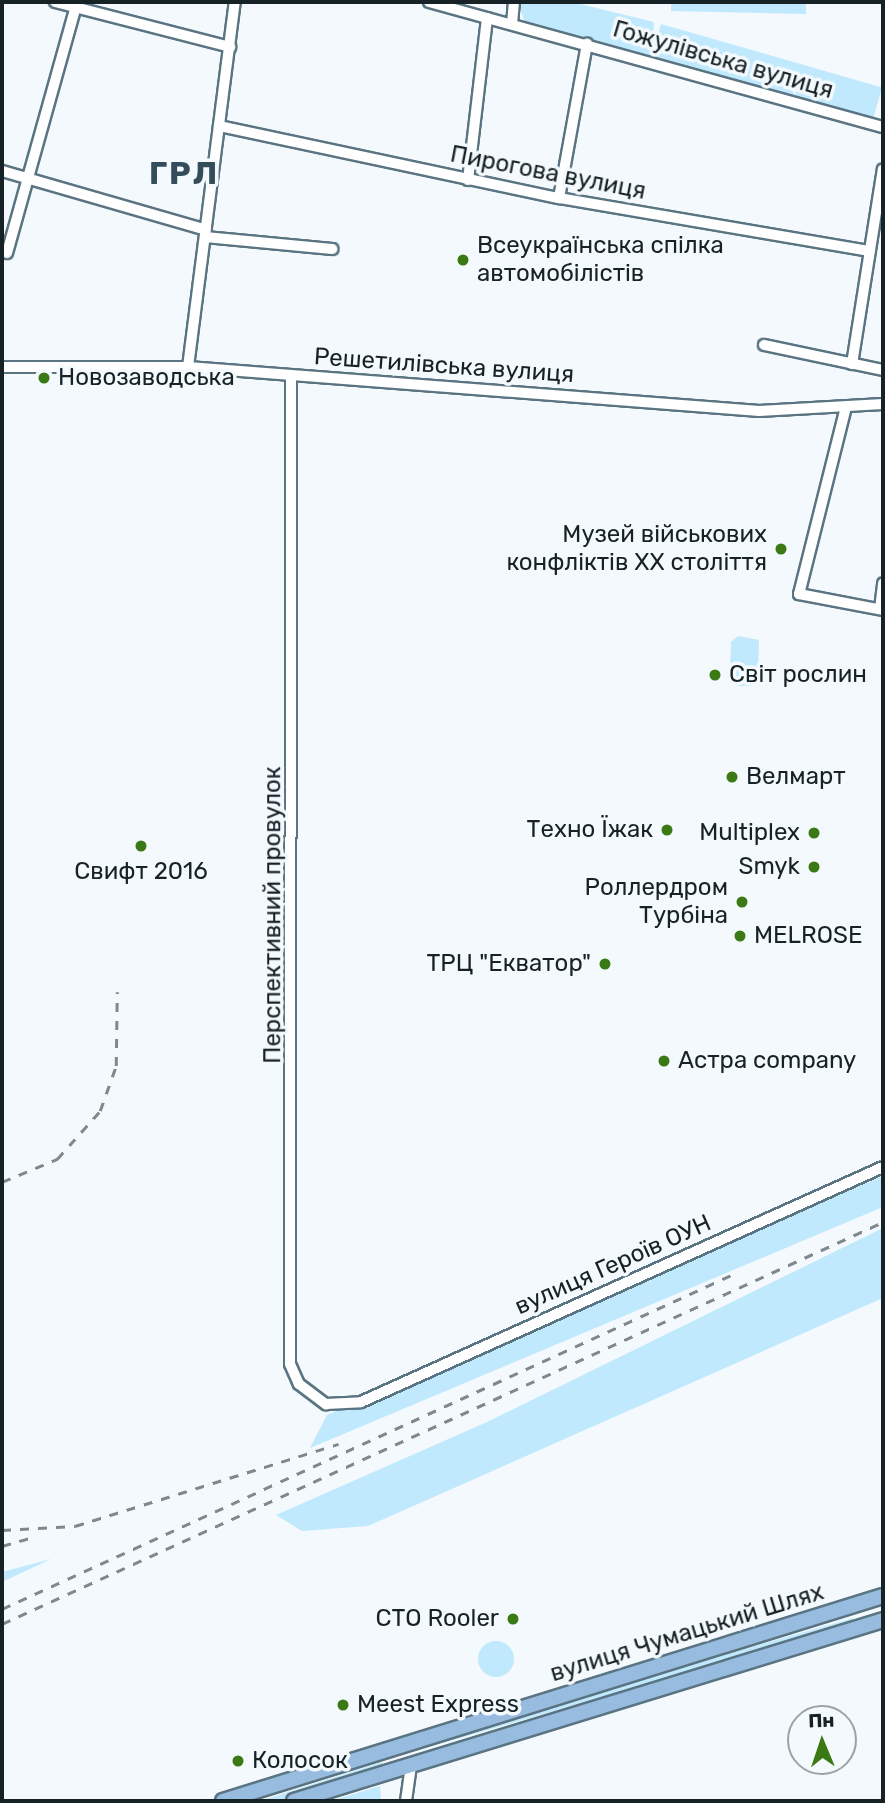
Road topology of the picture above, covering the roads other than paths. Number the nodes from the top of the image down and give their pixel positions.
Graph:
1 (55, 2) edge
2 (235, 2) edge
3 (429, 2) edge
4 (513, 2) edge
5 (76, 5) edge
6 (486, 18) junction
7 (512, 24) junction
8 (587, 44) junction
9 (230, 47) junction
10 (219, 127) junction
11 (883, 127) edge
12 (883, 169) edge
13 (2, 171) edge
14 (30, 178) junction
15 (468, 180) junction
16 (559, 198) junction
17 (205, 233) junction
18 (332, 249) dead end
19 (870, 251) junction
20 (7, 253) dead end
21 (764, 345) dead end
22 (852, 364) junction
23 (188, 367) junction
24 (2, 368) edge
25 (883, 370) edge
26 (291, 375) junction
27 (883, 404) edge
28 (846, 407) junction
29 (883, 583) edge
30 (881, 609) edge
31 (883, 1167) edge
32 (361, 1402) joint
33 (883, 1596) edge
34 (865, 1602) junction
35 (878, 1622) edge
36 (407, 1744) junction
37 (411, 1764) junction
38 (223, 1801) edge
39 (294, 1801) edge
40 (406, 1801) edge

1 - 5 street
2 - 9 street
3 - 6 street, Гожулівська вулиця
4 - 7 street
5 - 9 street
5 - 14 street
6 - 7 street, Гожулівська вулиця
6 - 15 street
7 - 8 street, Гожулівська вулиця
8 - 11 street, Гожулівська вулиця
8 - 16 street
9 - 10 street
10 - 15 street, Пирогова вулиця
10 - 17 street
12 - 19 street
13 - 14 street
14 - 17 street
14 - 20 street
15 - 16 street, Пирогова вулиця
16 - 19 street, Пирогова вулиця
17 - 18 street
17 - 23 street
19 - 22 street
21 - 22 street
22 - 25 street
23 - 24 street, Решетилівська вулиця
23 - 26 street, Решетилівська вулиця
26 - 28 street, Решетилівська вулиця
26 - 32 street, Перспективний провулок
27 - 28 street, Решетилівська вулиця
28 - 30 street
29 - 30 street
31 - 32 street, вулиця Героїв ОУН
33 - 34 main road, вулиця Чумацький Шлях
34 - 35 main road
34 - 36 main road, вулиця Чумацький Шлях
35 - 37 main road, вулиця Чумацький Шлях
36 - 37 main road
36 - 38 main road, вулиця Чумацький Шлях
37 - 39 main road, вулиця Чумацький Шлях
37 - 40 street

